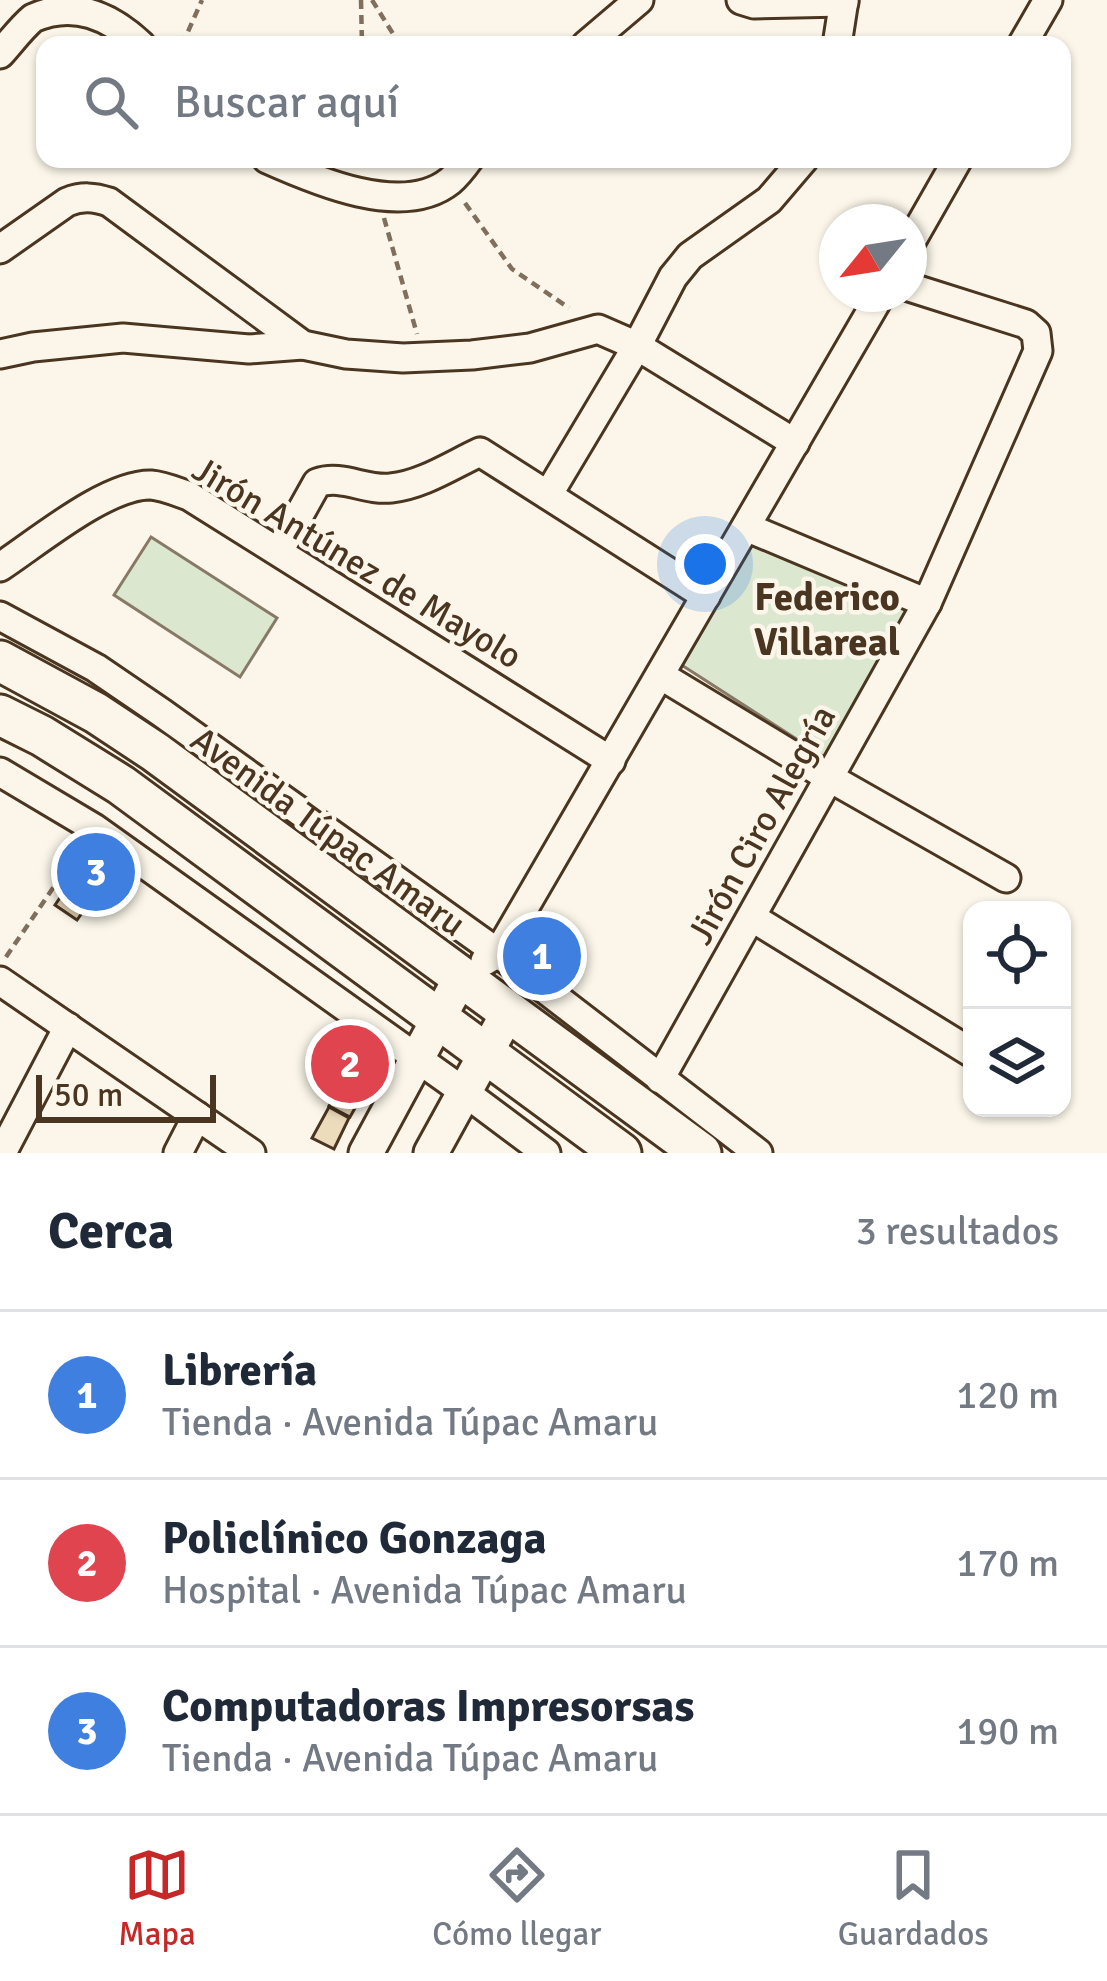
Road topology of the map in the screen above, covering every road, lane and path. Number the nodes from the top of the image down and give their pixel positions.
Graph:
1 (202, 0) edge
2 (361, 0) edge
3 (371, 0) edge
4 (639, 0) edge
5 (741, 0) edge
6 (1048, 0) edge
7 (844, 1) edge
8 (132, 36) edge
9 (186, 36) edge
10 (362, 36) edge
11 (394, 36) edge
12 (597, 36) edge
13 (839, 36) edge
14 (1027, 36) edge
15 (0, 54) edge
16 (288, 168) edge
17 (462, 168) edge
18 (796, 168) edge
19 (953, 168) edge
20 (450, 182) junction
21 (377, 196) junction
22 (927, 213) edge
23 (0, 249) edge
24 (927, 293) edge
25 (871, 312) edge
26 (598, 329) junction
27 (303, 345) junction
28 (637, 346) junction
29 (0, 354) edge
30 (423, 357) junction
31 (795, 443) junction
32 (548, 495) junction
33 (746, 527) junction
34 (279, 551) junction
35 (0, 567) edge
36 (706, 596) junction
37 (927, 602) junction
38 (0, 616) edge
39 (0, 662) edge
40 (660, 675) junction
41 (0, 715) edge
42 (611, 761) junction
43 (0, 772) edge
44 (830, 778) junction
45 (94, 828) junction
46 (1006, 878) dead end
47 (753, 918) junction
48 (498, 953) junction
49 (0, 965) edge
50 (461, 977) junction
51 (0, 981) edge
52 (509, 1011) junction
53 (439, 1017) junction
54 (68, 1027) junction
55 (963, 1047) edge
56 (485, 1052) junction
57 (416, 1058) junction
58 (660, 1079) junction
59 (463, 1091) junction
60 (196, 1116) junction
61 (2, 1153) edge
62 (178, 1153) edge
63 (251, 1153) edge
64 (366, 1153) edge
65 (430, 1153) edge
66 (546, 1153) edge
67 (621, 1153) edge
68 (701, 1153) edge
69 (758, 1153) edge

1 - 9 path
2 - 10 path
3 - 11 path
4 - 12 street
5 - 7 street
6 - 14 street
7 - 13 street
8 - 15 street
16 - 21 street
17 - 20 street
18 - 28 street
19 - 22 street
20 - 21 street
20 - 26 path
21 - 30 path
23 - 27 street
24 - 37 street, Jirón Ciro Alegría
25 - 31 street
26 - 28 street
26 - 30 street
27 - 29 street
27 - 30 street
28 - 31 street
28 - 32 street
31 - 33 street
32 - 34 street
32 - 36 street
33 - 36 street
33 - 37 street
34 - 35 street, Jirón Antúnez de Mayolo
34 - 42 street, Jirón Antúnez de Mayolo
36 - 40 street
37 - 44 street, Jirón Ciro Alegría
38 - 48 street, Avenida Túpac Amaru
39 - 50 highway, Avenida Túpac Amaru
40 - 42 street
40 - 44 street
41 - 53 highway
42 - 48 street
43 - 45 street
44 - 46 street
44 - 47 street, Jirón Ciro Alegría
45 - 49 path
45 - 57 street
47 - 55 street
47 - 58 street, Jirón Ciro Alegría
48 - 50 street
48 - 52 street
48 - 58 street, Avenida Túpac Amaru
50 - 52 highway, Avenida Túpac Amaru
50 - 53 main road
51 - 54 street
52 - 56 main road
52 - 68 highway, Avenida Túpac Amaru
53 - 56 highway
53 - 57 main road
54 - 60 street
54 - 61 street
56 - 59 main road
56 - 67 highway
57 - 59 street
57 - 64 main road
58 - 69 street, Avenida Túpac Amaru
59 - 65 main road
59 - 66 street
60 - 62 street
60 - 63 street

